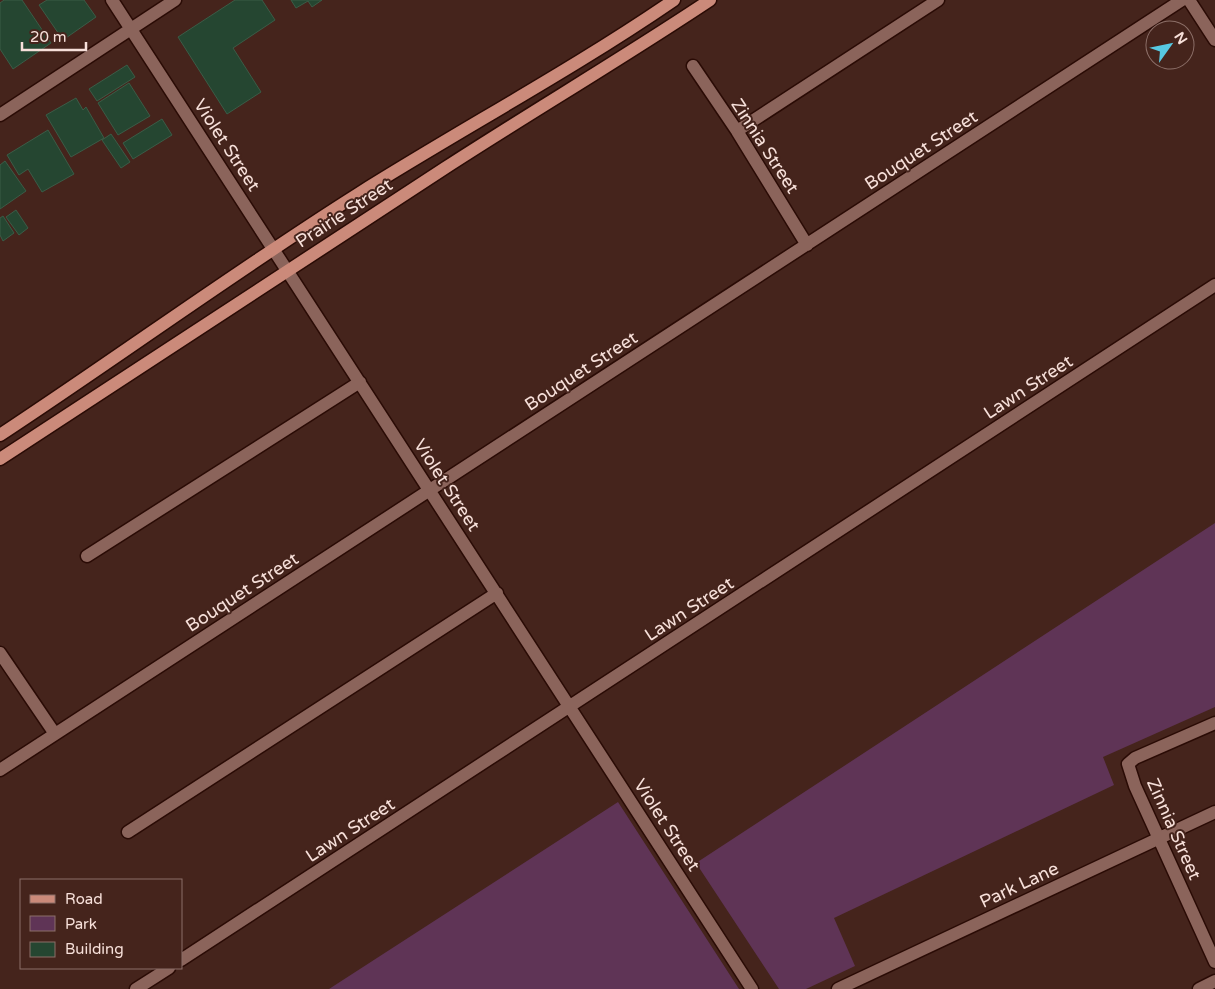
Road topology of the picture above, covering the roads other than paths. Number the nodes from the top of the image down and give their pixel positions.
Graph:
1 (112, 0) edge
2 (175, 0) edge
3 (674, 0) edge
4 (710, 0) edge
5 (938, 0) edge
6 (1182, 0) edge
7 (1189, 0) edge
8 (131, 29) junction
9 (1215, 40) edge
10 (693, 66) dead end
11 (0, 115) edge
12 (737, 131) junction
13 (807, 245) junction
14 (274, 250) junction
15 (287, 270) junction
16 (1215, 285) edge
17 (360, 382) junction
18 (0, 435) edge
19 (0, 459) edge
20 (430, 490) junction
21 (87, 556) dead end
22 (496, 593) junction
23 (0, 653) edge
24 (570, 707) junction
25 (1215, 723) edge
26 (55, 734) junction
27 (0, 770) edge
28 (1215, 812) edge
29 (128, 832) dead end
30 (1158, 839) junction
31 (182, 959) edge
32 (1215, 962) edge
33 (167, 969) edge
34 (1215, 981) edge
35 (136, 989) edge
36 (752, 989) edge
37 (838, 989) edge
38 (1200, 989) edge

1 - 8 street, Violet Street
2 - 8 street
3 - 14 main road, Prairie Street
4 - 15 main road, Prairie Street
5 - 12 street
6 - 13 street, Bouquet Street
7 - 9 street
8 - 11 street
8 - 14 street, Violet Street
10 - 12 street, Zinnia Street
12 - 13 street, Zinnia Street
13 - 20 street, Bouquet Street
14 - 15 street, Violet Street
14 - 18 main road, Prairie Street
15 - 17 street, Violet Street
15 - 19 main road, Prairie Street
16 - 24 street, Lawn Street
17 - 20 street, Violet Street
17 - 21 street
20 - 22 street, Violet Street
20 - 26 street, Bouquet Street
22 - 24 street, Violet Street
22 - 29 street
23 - 26 street
24 - 31 street, Lawn Street
24 - 36 street, Violet Street
25 - 30 street, Zinnia Street
26 - 27 street, Bouquet Street
28 - 30 street, Park Lane
30 - 32 street, Zinnia Street
30 - 37 street, Park Lane
33 - 35 street
34 - 38 street

